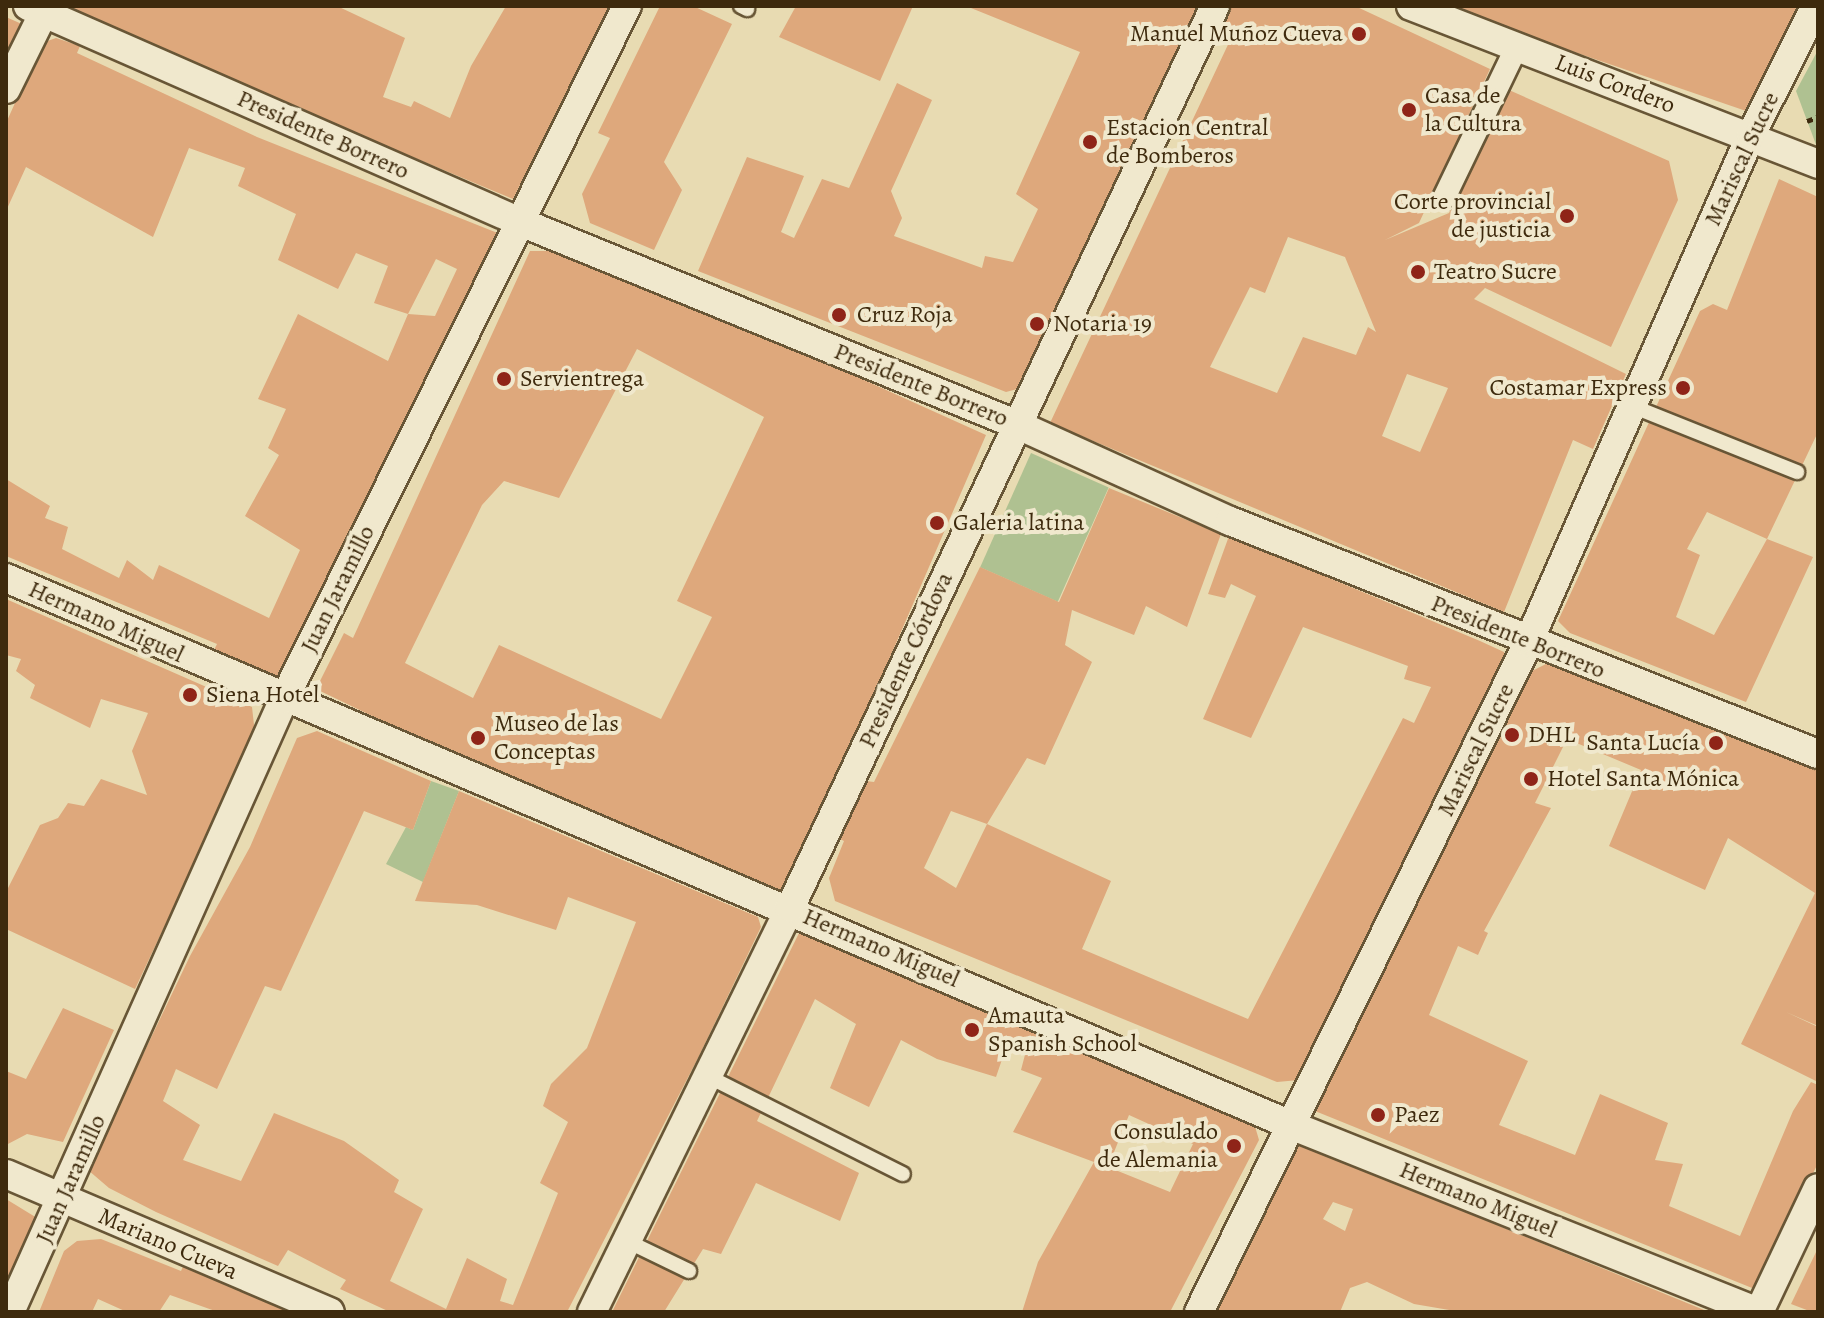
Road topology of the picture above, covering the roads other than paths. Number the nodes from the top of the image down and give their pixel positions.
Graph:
1 (627, 6) edge
2 (1215, 6) edge
3 (1411, 6) edge
4 (1816, 6) edge
5 (40, 8) edge
6 (1517, 46) junction
7 (6, 89) edge
8 (1751, 135) junction
9 (1818, 164) edge
10 (1444, 198) dead end
11 (518, 221) junction
12 (1632, 406) junction
13 (1018, 425) junction
14 (1797, 472) dead end
15 (6, 578) edge
16 (1528, 643) junction
17 (284, 699) junction
18 (1818, 754) edge
19 (790, 908) junction
20 (707, 1076) junction
21 (1293, 1126) junction
22 (6, 1174) edge
23 (903, 1174) dead end
24 (1818, 1188) edge
25 (63, 1199) junction
26 (627, 1241) junction
27 (689, 1271) dead end
28 (325, 1311) edge
29 (10, 1312) edge
30 (592, 1312) edge
31 (1199, 1312) edge
32 (1758, 1312) edge

1 - 11 street, Juan Jaramillo
2 - 13 street, Presidente Córdova
3 - 6 street, Luis Cordero
4 - 8 street, Mariscal Sucre
5 - 7 street
5 - 11 street, Presidente Borrero
6 - 8 street, Luis Cordero
6 - 10 street
8 - 9 street, Luis Cordero
8 - 12 street, Mariscal Sucre
11 - 13 street, Presidente Borrero
11 - 17 street, Juan Jaramillo
12 - 14 lane
12 - 16 street, Mariscal Sucre
13 - 16 street, Presidente Borrero
13 - 19 street, Presidente Córdova
15 - 17 street, Hermano Miguel
16 - 18 street, Presidente Borrero
16 - 21 street, Mariscal Sucre
17 - 19 street, Hermano Miguel
17 - 25 street, Juan Jaramillo
19 - 20 street, Presidente Córdova
19 - 21 street, Hermano Miguel
20 - 23 lane
20 - 26 street, Presidente Córdova
21 - 31 street, Mariscal Sucre
21 - 32 street, Hermano Miguel
22 - 25 street, Mariano Cueva
24 - 32 street
25 - 28 street, Mariano Cueva
25 - 29 street, Juan Jaramillo
26 - 27 lane
26 - 30 street, Presidente Córdova

